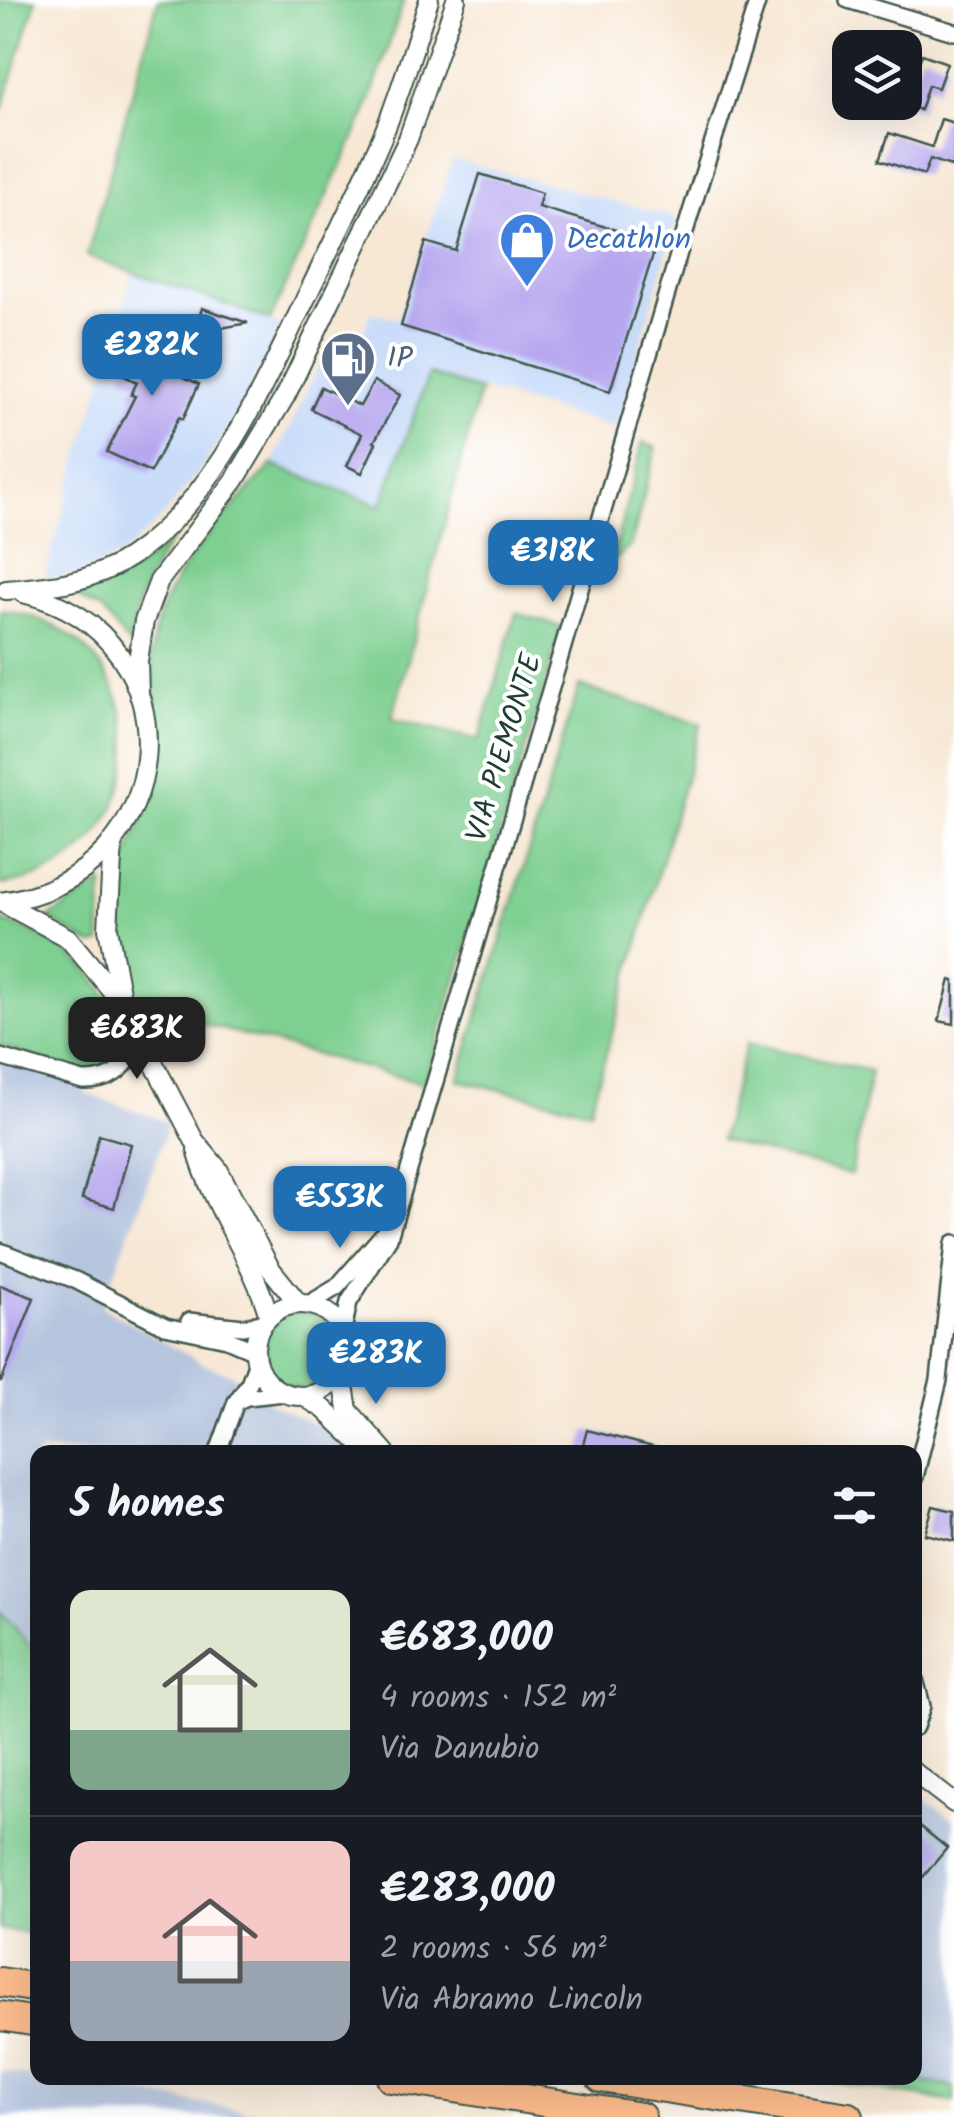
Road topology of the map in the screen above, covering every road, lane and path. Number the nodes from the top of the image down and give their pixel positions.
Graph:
1 (429, 0) edge
2 (456, 0) edge
3 (758, 0) edge
4 (848, 0) edge
5 (954, 32) edge
6 (3, 590) edge
7 (138, 694) junction
8 (113, 843) junction
9 (0, 902) edge
10 (122, 1003) junction
11 (136, 1030) junction
12 (0, 1057) edge
13 (194, 1140) junction
14 (391, 1225) junction
15 (954, 1243) edge
16 (0, 1251) edge
17 (304, 1304) junction
18 (146, 1317) junction
19 (267, 1319) junction
20 (343, 1331) junction
21 (255, 1358) junction
22 (342, 1373) junction
23 (293, 1395) junction
24 (236, 1402) junction
25 (221, 1445) edge
26 (362, 1445) edge
27 (379, 1445) edge
28 (922, 1449) edge
29 (922, 1778) edge
30 (954, 1803) edge
31 (0, 1982) edge
32 (30, 1987) edge
33 (0, 2016) edge
34 (30, 2021) edge
35 (435, 2085) edge
36 (645, 2085) edge
37 (642, 2117) edge
38 (849, 2117) edge

1 - 6 street
2 - 7 street
3 - 14 street, VIA PIEMONTE
4 - 5 street
6 - 7 street
7 - 8 street
8 - 9 street
8 - 10 street
9 - 10 street
10 - 11 street
11 - 12 street
11 - 13 street
13 - 17 street
13 - 19 street
14 - 17 street, VIA PIEMONTE
14 - 20 street, VIA PIEMONTE
15 - 28 street
16 - 18 street
17 - 19 street
17 - 20 street
18 - 19 street
18 - 21 street
19 - 21 street
20 - 22 street
21 - 23 street
21 - 24 street
22 - 23 street
22 - 27 street
23 - 24 street
23 - 26 street
24 - 25 street
29 - 30 street
31 - 32 highway
33 - 34 highway
35 - 37 highway
36 - 38 highway

